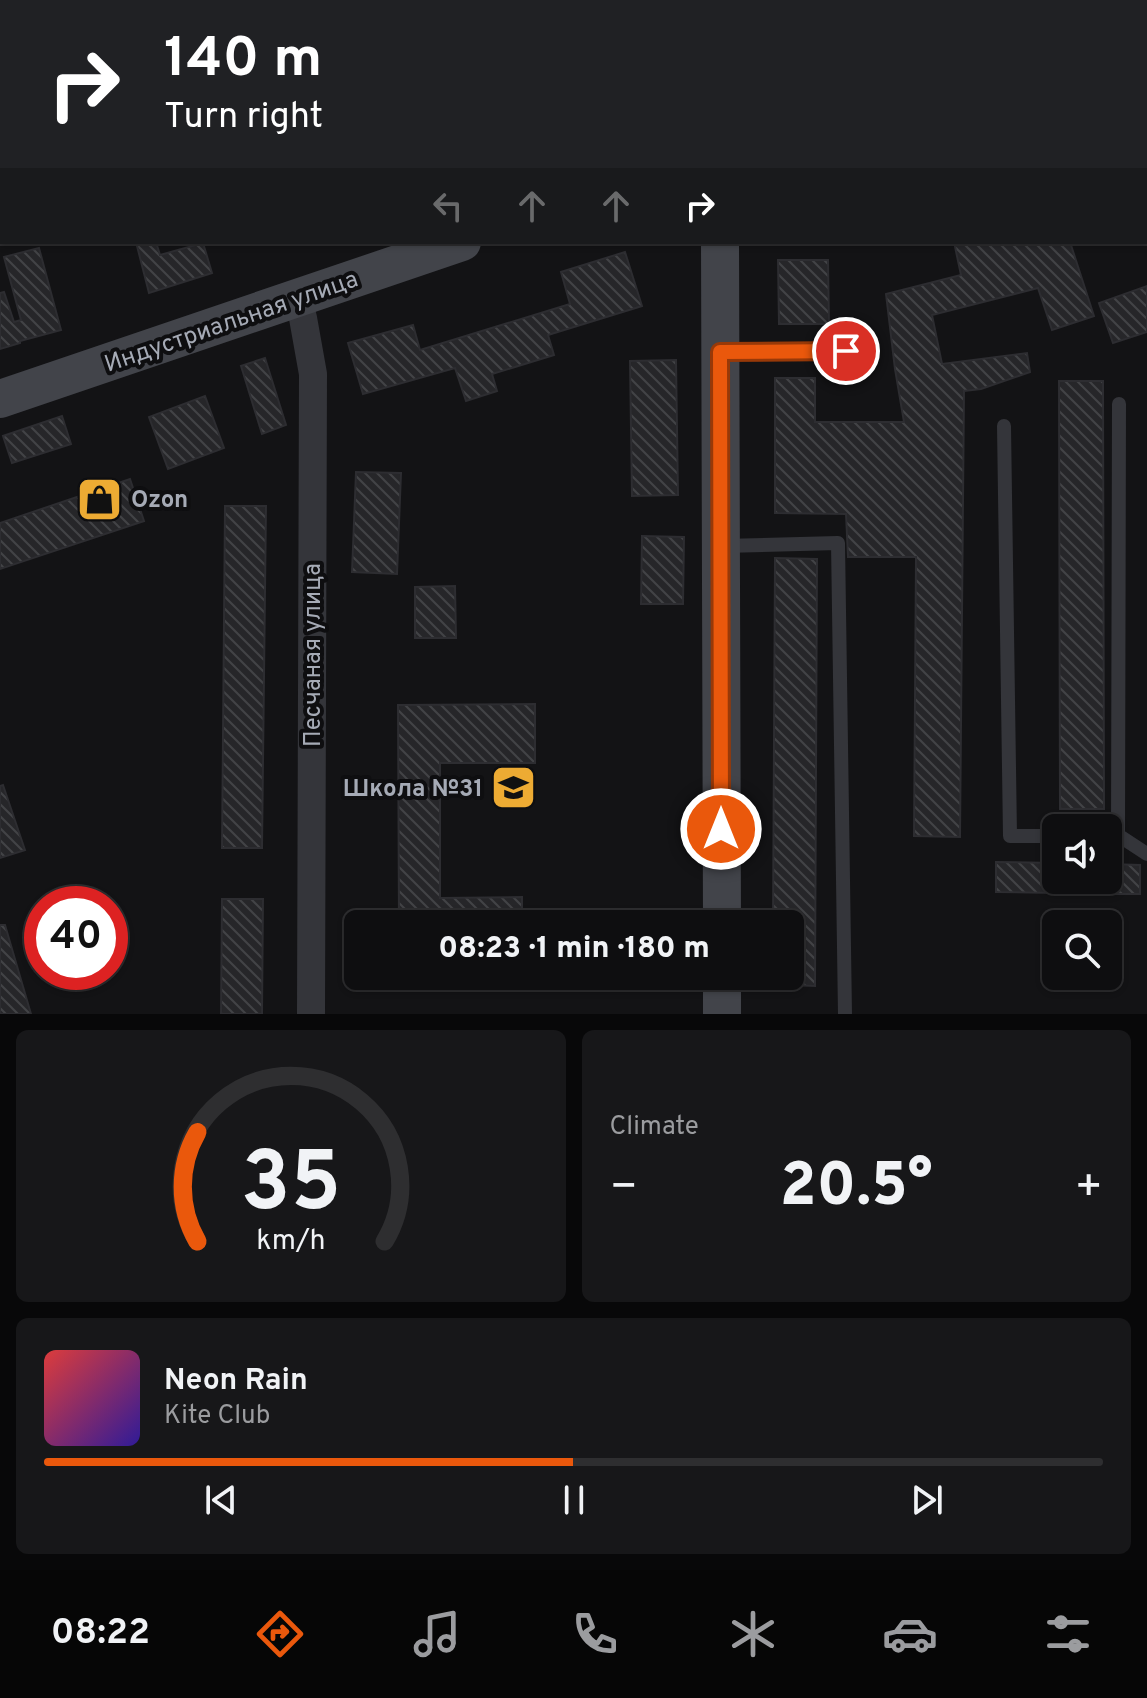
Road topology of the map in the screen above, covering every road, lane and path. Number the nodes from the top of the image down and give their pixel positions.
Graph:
1 (456, 244) edge
2 (720, 244) edge
3 (298, 299) junction
4 (846, 351) dead end
5 (720, 352) junction
6 (0, 399) edge
7 (1119, 404) dead end
8 (1004, 426) dead end
9 (720, 546) junction
10 (1113, 814) edge
11 (1042, 836) edge
12 (1122, 840) edge
13 (1147, 854) edge
14 (722, 910) edge
15 (722, 990) edge
16 (311, 1014) edge
17 (722, 1014) edge
18 (845, 1014) edge

1 - 3 street, Индустриальная улица
2 - 5 street
3 - 6 street, Индустриальная улица
3 - 16 street, Песчаная улица
4 - 5 lane
5 - 9 street
7 - 10 lane
8 - 11 lane
9 - 14 street
9 - 18 lane
12 - 13 lane
15 - 17 street

